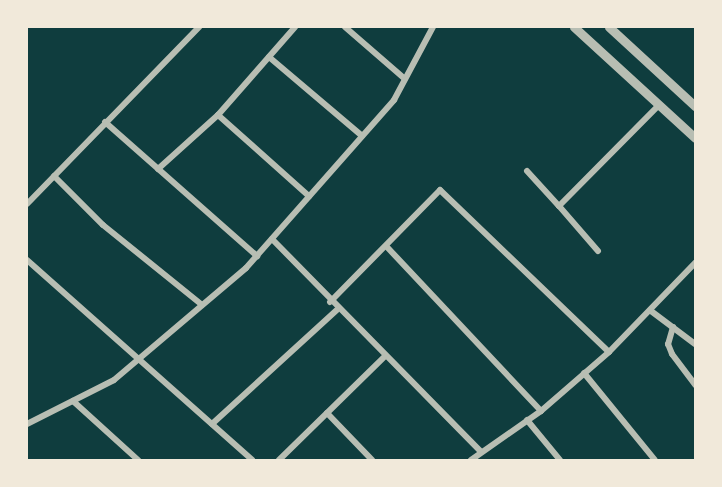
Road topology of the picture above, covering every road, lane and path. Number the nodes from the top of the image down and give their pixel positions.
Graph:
1 (200, 27) edge
2 (295, 27) edge
3 (345, 27) edge
4 (433, 27) edge
5 (574, 27) edge
6 (609, 27) edge
7 (269, 57) junction
8 (405, 79) junction
9 (659, 105) junction
10 (695, 106) edge
11 (218, 116) junction
12 (105, 122) junction
13 (362, 136) junction
14 (695, 138) edge
15 (158, 169) junction
16 (527, 171) dead end
17 (54, 176) junction
18 (309, 196) junction
19 (27, 204) edge
20 (559, 206) junction
21 (272, 238) junction
22 (387, 247) junction
23 (598, 251) dead end
24 (257, 256) junction
25 (27, 260) edge
26 (695, 263) edge
27 (330, 302) junction
28 (202, 305) junction
29 (338, 310) junction
30 (651, 311) junction
31 (673, 327) junction
32 (695, 344) edge
33 (609, 352) junction
34 (384, 357) junction
35 (139, 358) junction
36 (584, 373) junction
37 (695, 385) edge
38 (73, 401) junction
39 (541, 411) junction
40 (327, 413) junction
41 (527, 420) junction
42 (27, 424) edge
43 (212, 424) junction
44 (481, 452) junction
45 (138, 460) edge
46 (252, 460) edge
47 (279, 460) edge
48 (372, 460) edge
49 (471, 460) edge
50 (560, 460) edge
51 (655, 460) edge

1 - 12 street
2 - 7 street
3 - 8 street
4 - 8 street
5 - 9 street
6 - 10 street
7 - 11 street
7 - 13 street
8 - 13 street
9 - 14 street
9 - 20 street
11 - 15 street
11 - 18 street
12 - 15 street
12 - 17 street
13 - 18 street
15 - 24 street
16 - 20 street
17 - 19 street
17 - 28 street
18 - 21 street
20 - 23 street
21 - 24 street
21 - 27 street
22 - 27 street
22 - 33 street
22 - 39 street
24 - 28 street
25 - 35 street
26 - 30 street
27 - 29 street
28 - 35 street
29 - 34 street
29 - 43 street
30 - 31 street
30 - 33 street
31 - 32 street
31 - 37 street
33 - 36 street
34 - 40 street
34 - 44 street
35 - 38 street
35 - 43 street
36 - 39 street
36 - 51 street
38 - 42 street
38 - 45 street
39 - 41 street
40 - 47 street
40 - 48 street
41 - 44 street
41 - 50 street
43 - 46 street
44 - 49 street

